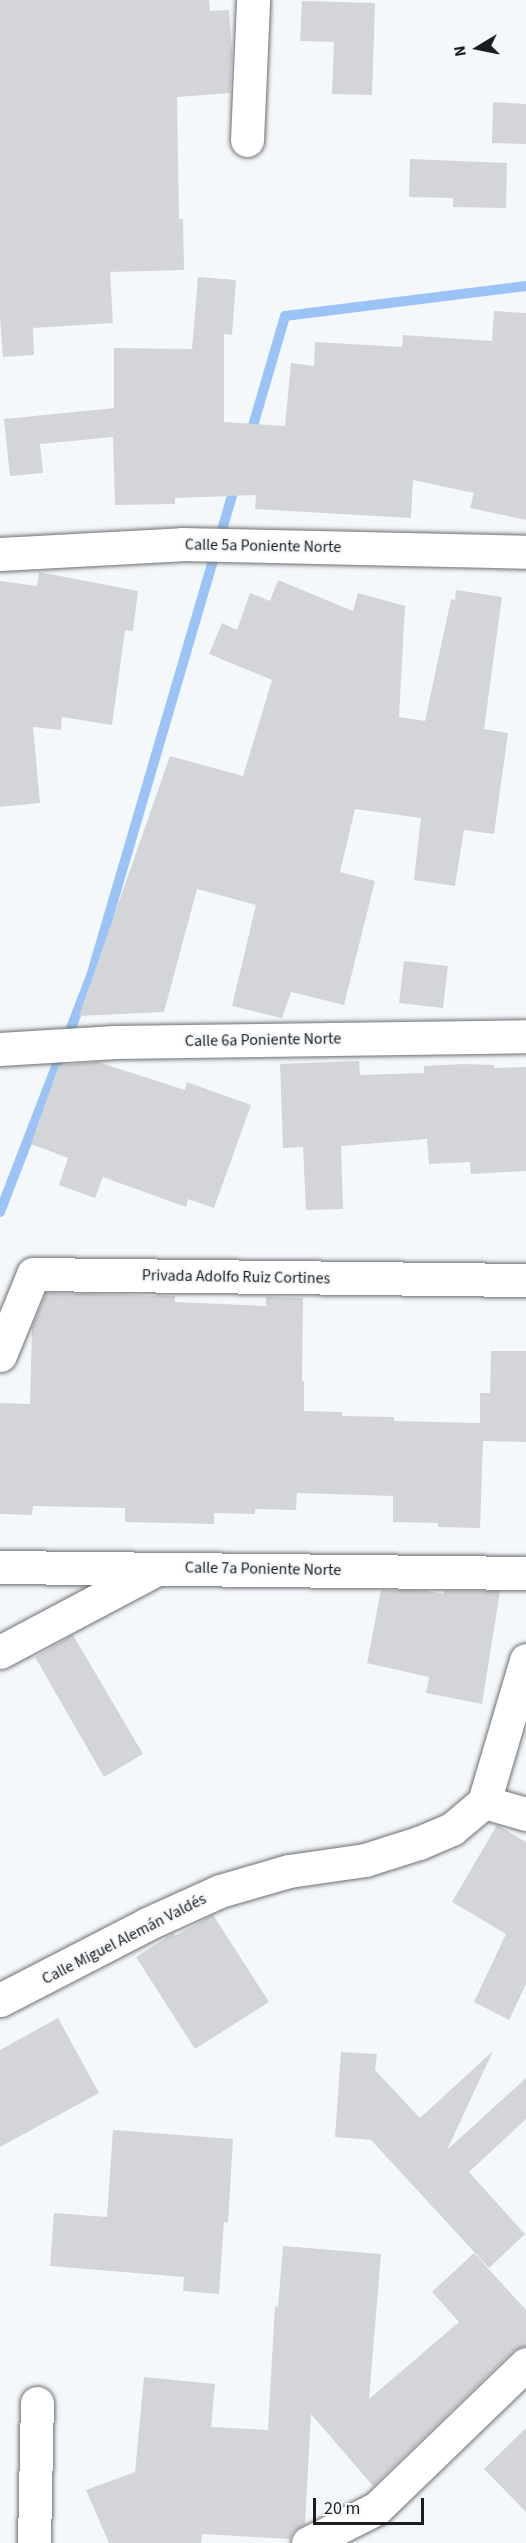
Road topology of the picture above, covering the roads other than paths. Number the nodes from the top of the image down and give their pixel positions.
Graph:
1 (253, 0) edge
2 (248, 140) dead end
3 (526, 552) edge
4 (0, 554) edge
5 (526, 1036) edge
6 (10, 1048) edge
7 (526, 1280) edge
8 (0, 1355) edge
9 (0, 1567) edge
10 (159, 1568) junction
11 (526, 1573) edge
12 (0, 1653) edge
13 (526, 1660) edge
14 (484, 1802) junction
15 (526, 1815) edge
16 (0, 2000) edge
17 (526, 2364) edge
18 (37, 2403) dead end
19 (34, 2543) edge
20 (308, 2543) edge

1 - 2 street
3 - 4 street, Calle 5a Poniente Norte
5 - 6 street, Calle 6a Poniente Norte
7 - 8 street, Privada Adolfo Ruiz Cortines
9 - 10 street, Calle 7a Poniente Norte
10 - 11 street, Calle 7a Poniente Norte
10 - 12 street
13 - 14 street
14 - 15 street
14 - 16 street, Calle Miguel Alemán Valdés
17 - 20 street
18 - 19 street

